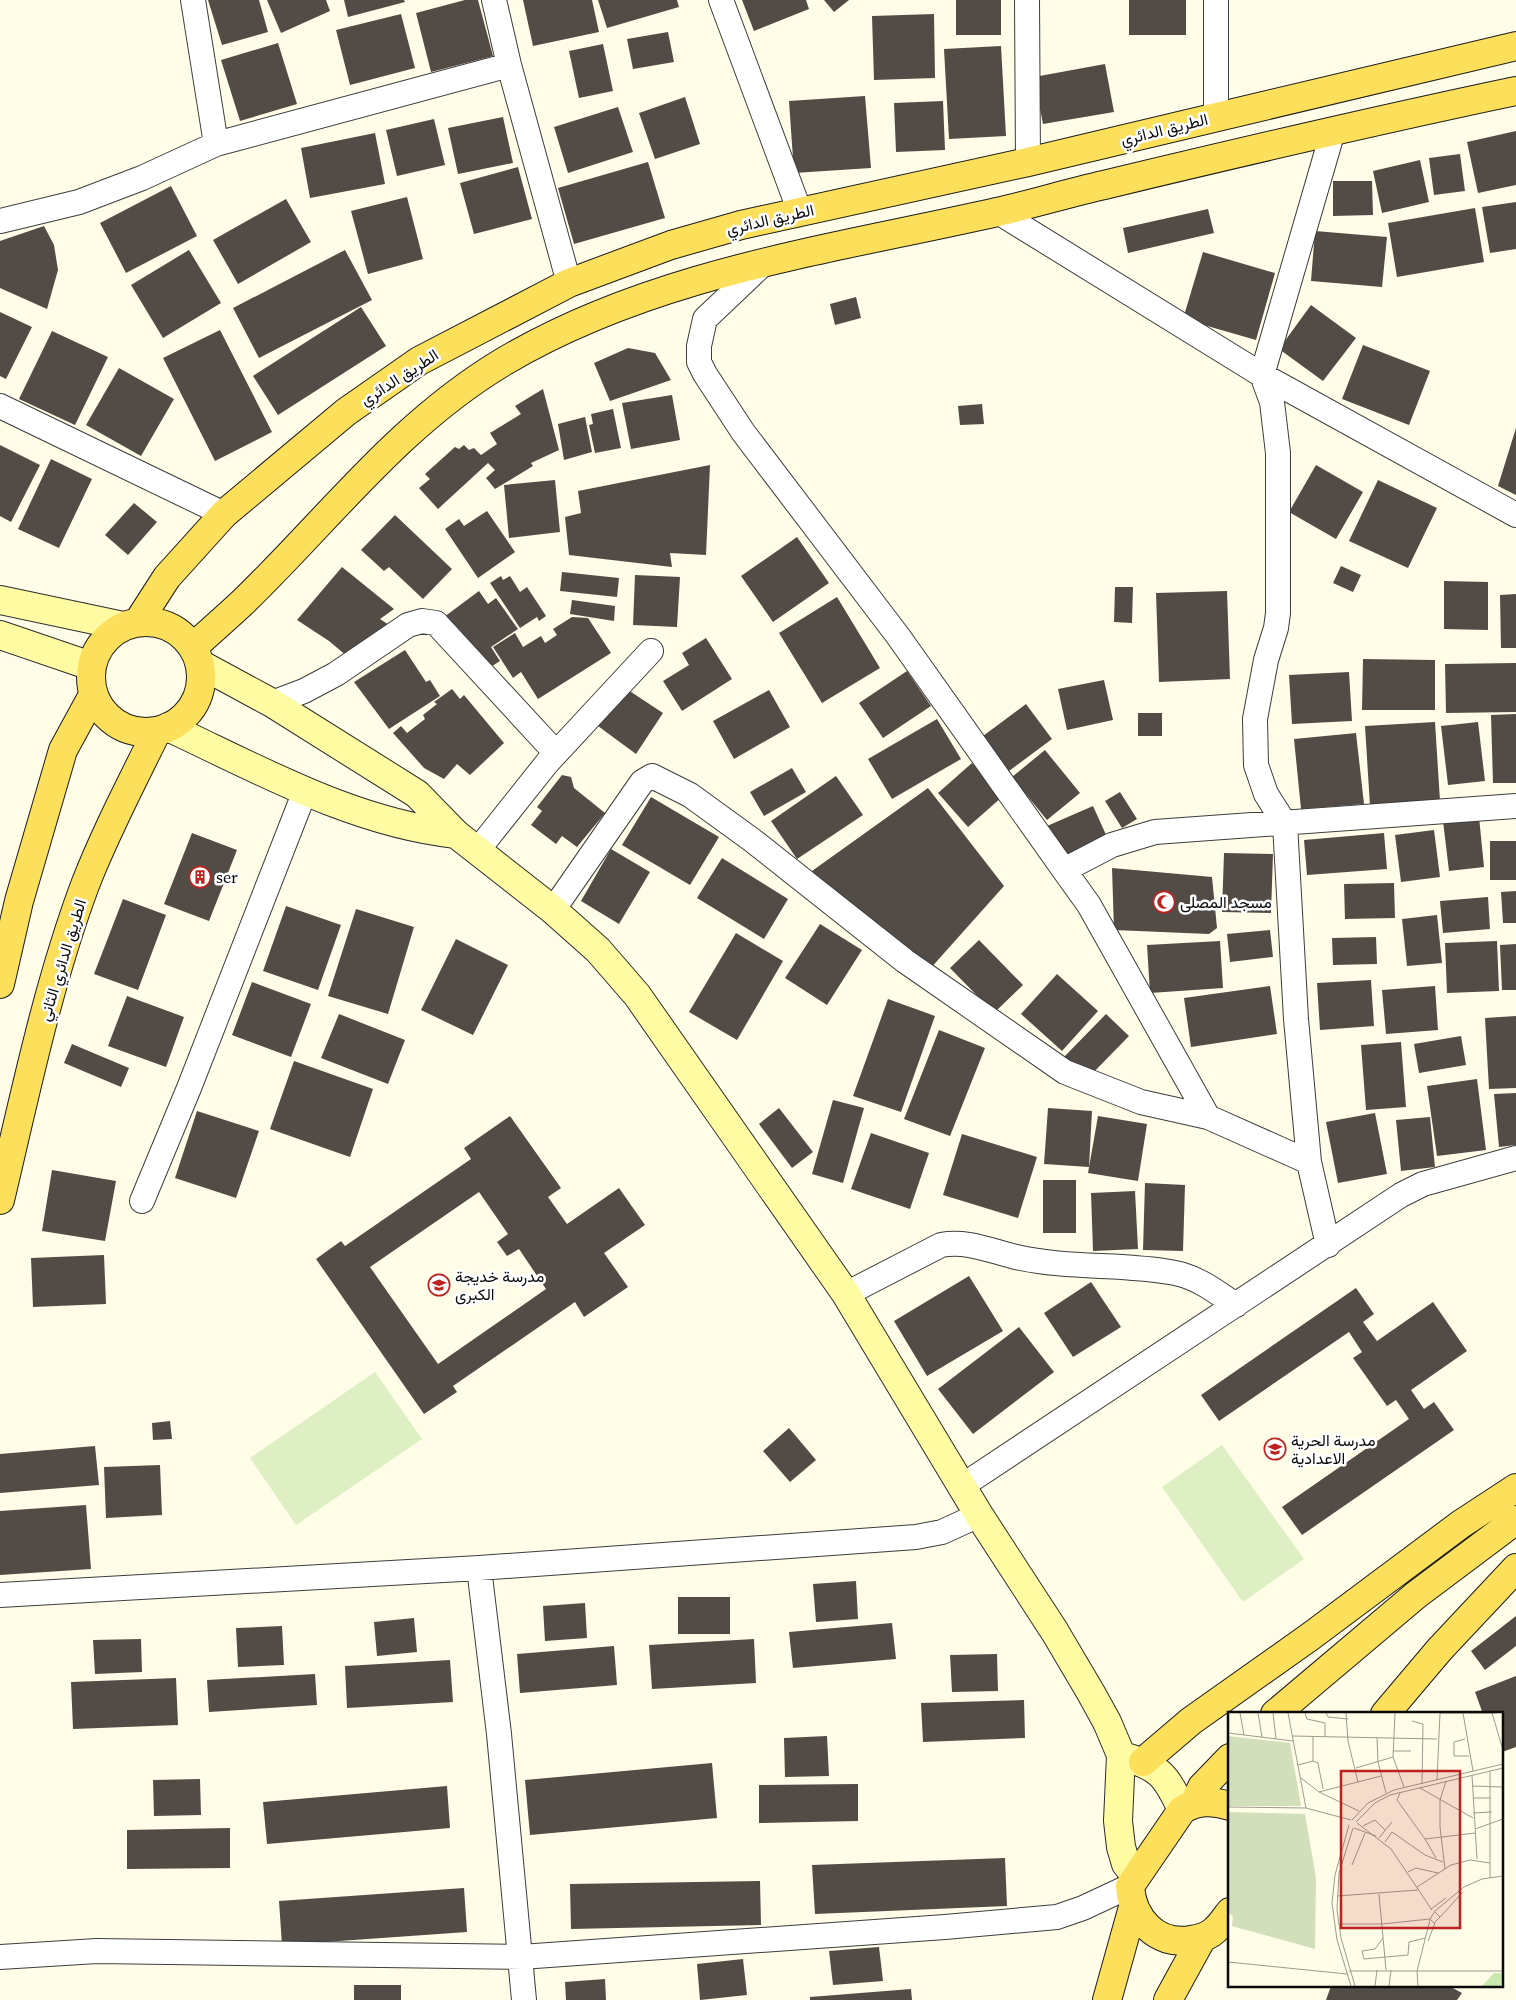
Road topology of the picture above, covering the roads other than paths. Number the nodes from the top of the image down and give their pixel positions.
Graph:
1 (193, 0) edge
2 (494, 0) edge
3 (721, 0) edge
4 (1027, 0) edge
5 (1216, 0) edge
6 (1516, 46) edge
7 (509, 65) junction
8 (1516, 91) edge
9 (1216, 116) junction
10 (1333, 130) junction
11 (216, 144) junction
12 (1028, 162) junction
13 (800, 212) junction
14 (998, 212) junction
15 (0, 221) edge
16 (764, 263) junction
17 (569, 283) junction
18 (1262, 375) junction
19 (0, 406) edge
20 (224, 514) junction
21 (1516, 515) edge
22 (0, 600) edge
23 (131, 624) junction
24 (0, 635) edge
25 (652, 651) dead end
26 (197, 655) junction
27 (91, 666) junction
28 (93, 695) junction
29 (272, 703) junction
30 (162, 729) junction
31 (556, 754) junction
32 (305, 791) junction
33 (1516, 806) edge
34 (1285, 824) junction
35 (466, 843) junction
36 (1064, 870) junction
37 (553, 910) junction
38 (0, 984) edge
39 (1208, 1117) junction
40 (1516, 1158) edge
41 (1309, 1162) junction
42 (0, 1200) edge
43 (142, 1201) dead end
44 (1328, 1245) junction
45 (846, 1294) junction
46 (1236, 1305) junction
47 (962, 1486) junction
48 (1516, 1488) edge
49 (979, 1516) junction
50 (1516, 1520) edge
51 (479, 1568) junction
52 (1516, 1568) edge
53 (0, 1594) edge
54 (1277, 1712) edge
55 (1388, 1712) edge
56 (1132, 1759) junction
57 (1228, 1760) edge
58 (1228, 1805) edge
59 (1188, 1806) junction
60 (1133, 1890) junction
61 (1228, 1915) edge
62 (1202, 1938) junction
63 (0, 1957) edge
64 (521, 1957) junction
65 (524, 2000) edge
66 (1107, 2000) edge
67 (1168, 2000) edge

1 - 11 street
2 - 7 street
3 - 13 street
4 - 12 street
5 - 9 street
6 - 9 main road, الطريق الدائري
7 - 11 street
7 - 17 street
8 - 10 main road
9 - 12 main road, الطريق الدائري
10 - 14 main road
10 - 18 street
11 - 15 street
12 - 13 main road, الطريق الدائري
13 - 17 main road, الطريق الدائري
14 - 16 main road
14 - 18 street
16 - 26 main road
16 - 36 street
17 - 20 main road, الطريق الدائري
18 - 21 street
18 - 34 street
19 - 20 street
20 - 23 main road, الطريق الدائري
22 - 23 street
23 - 26 main road
23 - 27 main road
24 - 27 street
25 - 31 street
26 - 29 street
26 - 30 main road
27 - 28 main road
28 - 30 main road
28 - 38 main road
29 - 31 street
29 - 35 street
30 - 32 street
30 - 42 main road, الطريق الدائري الثاني
31 - 35 street
32 - 35 street
32 - 43 street
33 - 34 street
34 - 36 street
34 - 41 street
35 - 37 street
36 - 39 street
37 - 39 street
37 - 45 street
39 - 41 street
40 - 44 street
41 - 44 street
44 - 46 street
45 - 46 street
45 - 47 street
46 - 47 street
47 - 49 street
48 - 56 main road
49 - 51 street
49 - 56 street
50 - 54 main road
51 - 53 street
51 - 64 street
52 - 55 main road
56 - 59 street
56 - 60 street
57 - 59 main road
58 - 59 main road
59 - 60 main road
60 - 62 main road
60 - 64 street
60 - 66 main road
61 - 62 main road
62 - 67 main road
63 - 64 street
64 - 65 street

